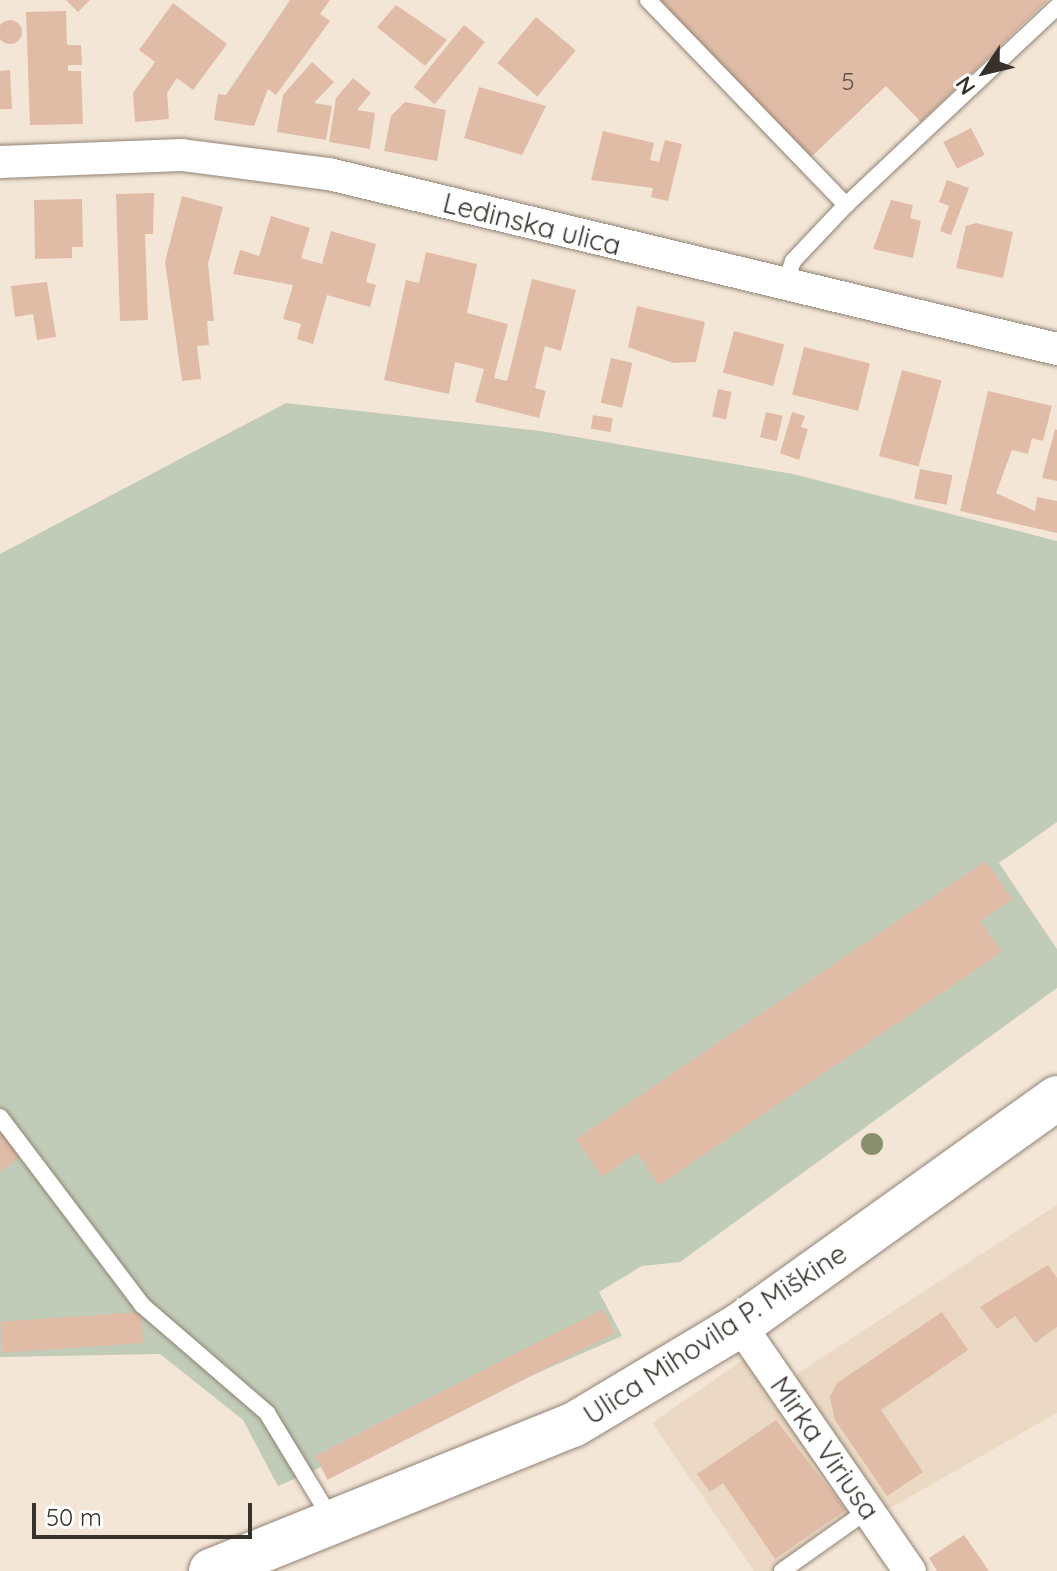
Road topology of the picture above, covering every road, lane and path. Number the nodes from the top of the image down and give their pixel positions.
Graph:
1 (648, 0) edge
2 (1057, 7) edge
3 (0, 162) edge
4 (846, 205) junction
5 (784, 286) junction
6 (1057, 349) edge
7 (1057, 1098) edge
8 (0, 1117) edge
9 (740, 1325) junction
10 (868, 1510) junction
11 (333, 1522) junction
12 (211, 1571) edge
13 (782, 1571) edge
14 (910, 1571) edge

1 - 4 lane
2 - 4 lane
3 - 5 street, Ledinska ulica
4 - 5 lane
5 - 6 street, Ledinska ulica
7 - 9 main road, Ulica Mihovila P. Miškine
8 - 11 lane
9 - 10 street, Mirka Viriusa
9 - 11 main road, Ulica Mihovila P. Miškine
10 - 13 lane
10 - 14 street, Mirka Viriusa
11 - 12 main road, Ulica Mihovila P. Miškine

